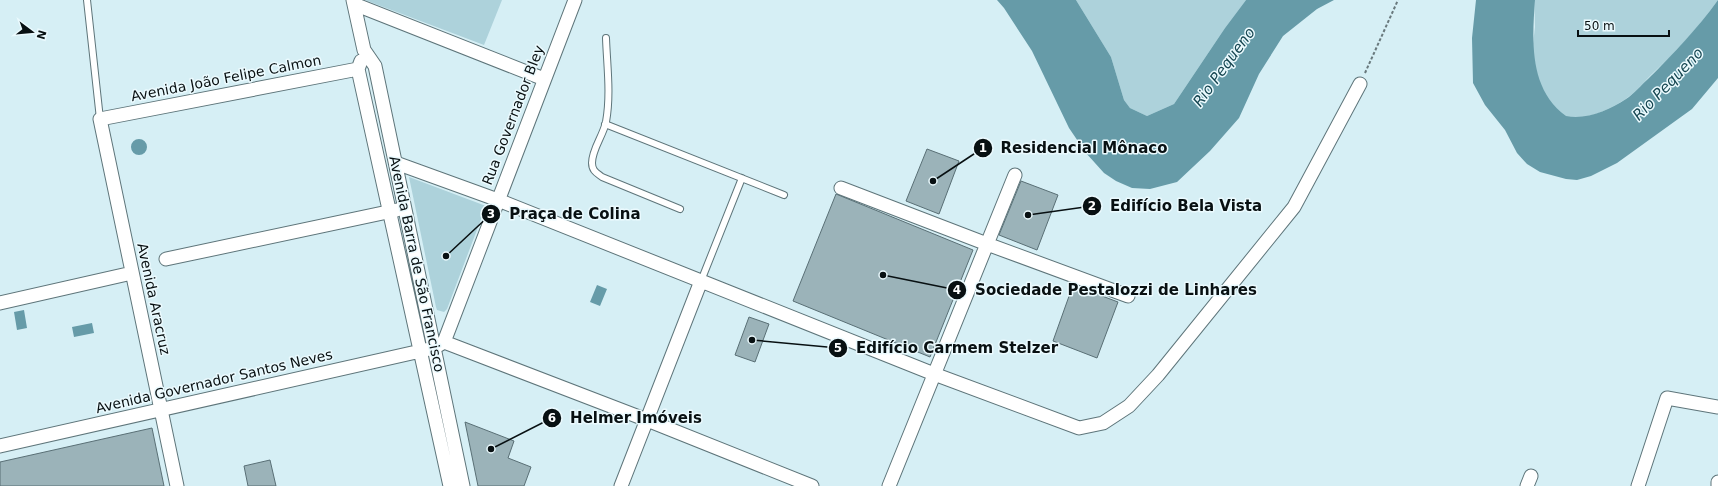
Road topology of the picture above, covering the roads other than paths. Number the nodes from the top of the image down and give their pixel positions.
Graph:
1 (87, 0) edge
2 (575, 0) edge
3 (354, 2) edge
4 (606, 38) dead end
5 (364, 50) junction
6 (358, 69) junction
7 (544, 79) junction
8 (1360, 84) dead end
9 (100, 119) junction
10 (605, 124) junction
11 (396, 163) junction
12 (1015, 175) dead end
13 (742, 178) junction
14 (841, 188) dead end
15 (784, 195) dead end
16 (498, 200) junction
17 (405, 208) junction
18 (680, 209) dead end
19 (389, 212) junction
20 (987, 244) junction
21 (166, 259) dead end
22 (132, 273) junction
23 (701, 281) junction
24 (1128, 296) dead end
25 (0, 303) edge
26 (439, 345) junction
27 (420, 351) junction
28 (934, 374) junction
29 (1718, 407) edge
30 (161, 410) junction
31 (647, 420) junction
32 (0, 446) edge
33 (1718, 482) edge
34 (176, 486) edge
35 (450, 486) edge
36 (463, 486) edge
37 (621, 486) edge
38 (812, 486) edge
39 (889, 486) edge
40 (1638, 486) edge
41 (1718, 486) edge

1 - 9 lane
2 - 7 street, Rua Governador Bley
3 - 5 street, Avenida Barra de São Francisco
3 - 7 street
4 - 10 lane
5 - 6 street, Avenida Barra de São Francisco
5 - 11 street, Avenida Barra de São Francisco
6 - 9 street, Avenida João Felipe Calmon
6 - 19 street, Avenida Barra de São Francisco
7 - 16 street, Rua Governador Bley
8 - 28 street
9 - 22 street, Avenida Aracruz
10 - 13 lane
10 - 18 lane
11 - 16 street
11 - 17 street, Avenida Barra de São Francisco
12 - 20 street
13 - 15 lane
13 - 23 lane
14 - 20 street
16 - 23 street
16 - 26 street, Rua Governador Bley
17 - 19 street
17 - 26 street, Avenida Barra de São Francisco
19 - 21 street
19 - 27 street, Avenida Barra de São Francisco
20 - 24 street
20 - 28 street
22 - 25 street
22 - 30 street, Avenida Aracruz
23 - 28 street
23 - 31 street
26 - 27 street, Avenida Governador Santos Neves
26 - 31 street
26 - 36 street, Avenida Barra de São Francisco
27 - 30 street, Avenida Governador Santos Neves
27 - 35 street, Avenida Barra de São Francisco
28 - 39 street
29 - 40 street
30 - 32 street, Avenida Governador Santos Neves
30 - 34 street, Avenida Aracruz
31 - 37 street
31 - 38 street
33 - 41 street

